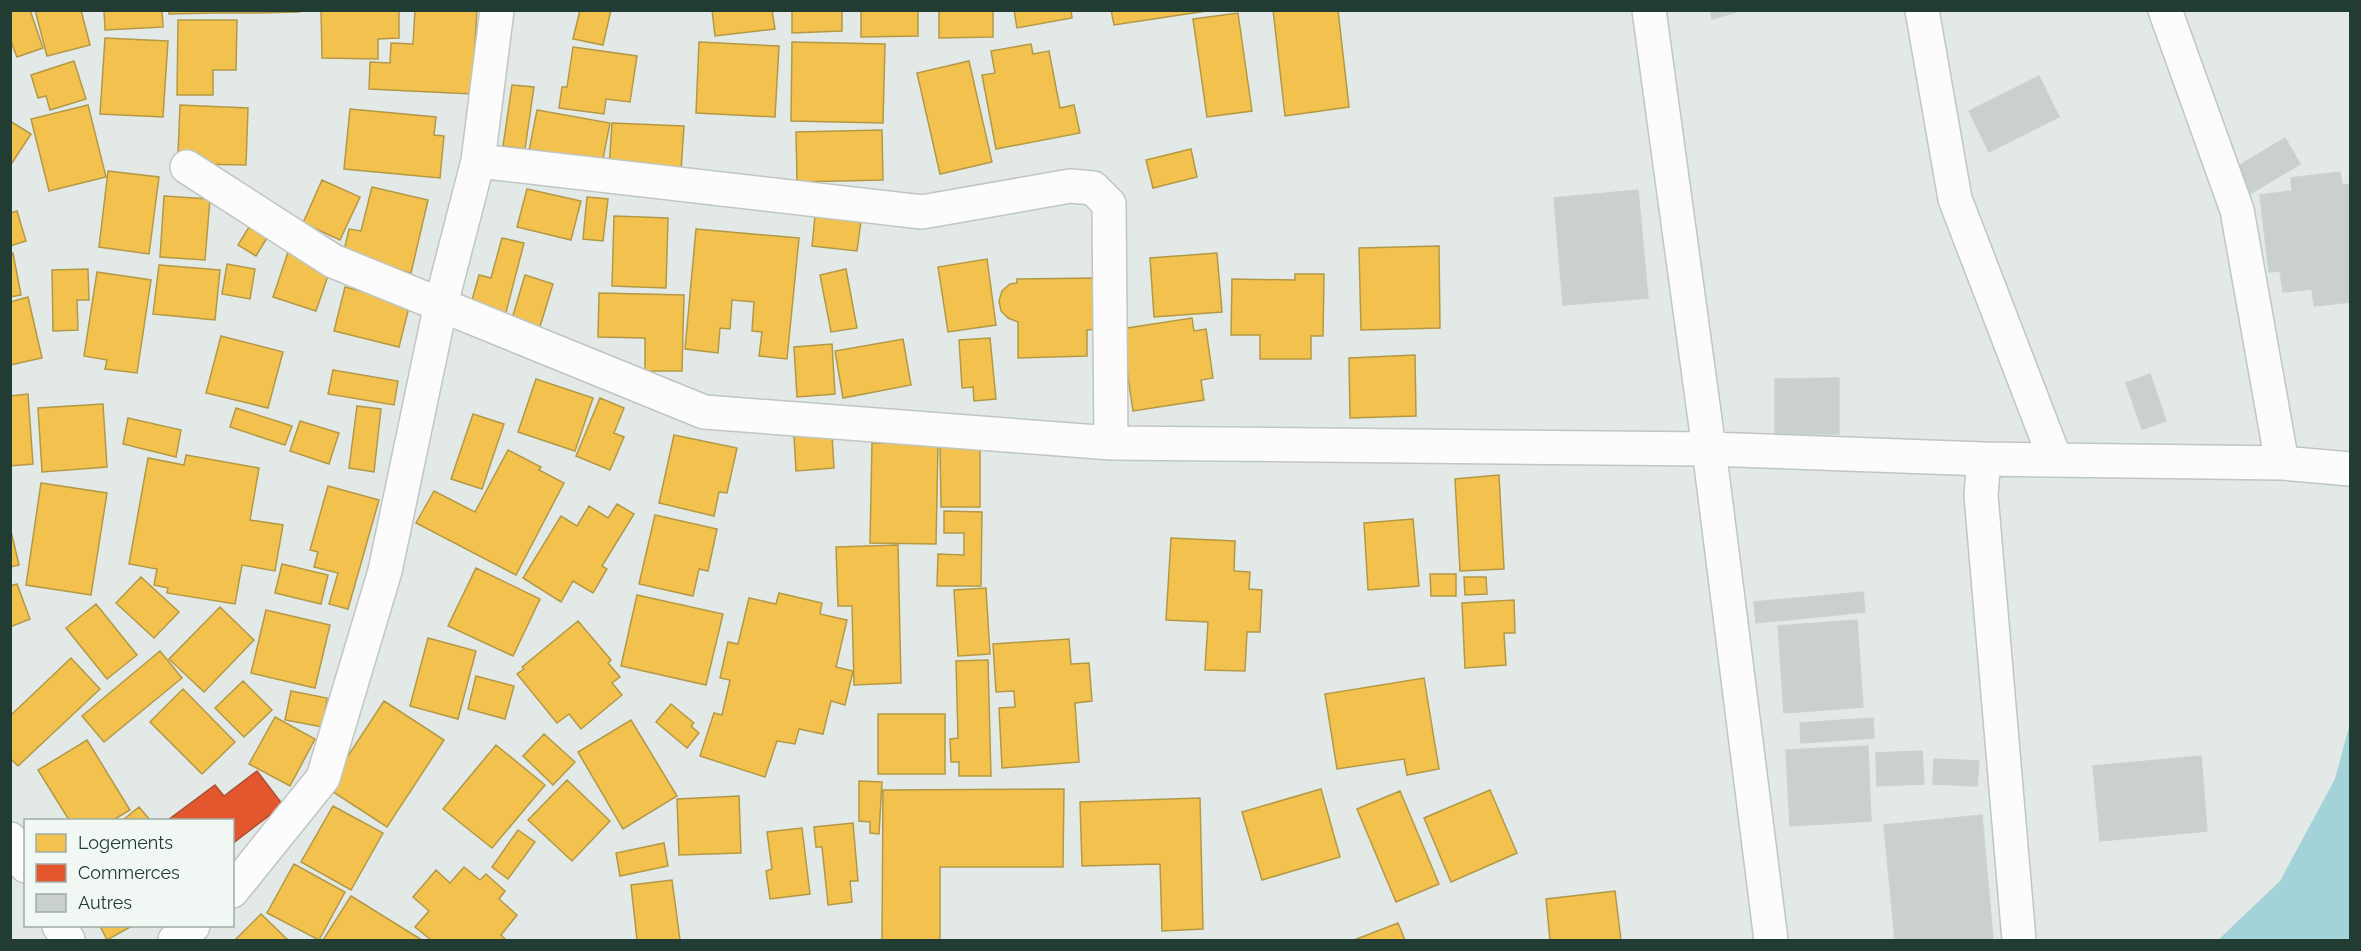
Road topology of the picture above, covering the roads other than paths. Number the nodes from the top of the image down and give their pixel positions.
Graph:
1 (497, 10) edge
2 (1649, 10) edge
3 (1922, 10) edge
4 (2165, 10) edge
5 (478, 161) junction
6 (187, 167) dead end
7 (441, 304) junction
8 (1111, 443) junction
9 (1709, 448) junction
10 (1984, 459) junction
11 (2055, 459) junction
12 (2282, 463) junction
13 (2350, 469) edge
14 (10, 839) edge
15 (24, 863) edge
16 (234, 889) edge
17 (60, 927) edge
18 (191, 927) edge
19 (68, 940) edge
20 (175, 940) edge
21 (1771, 940) edge
22 (2019, 940) edge

1 - 5 street
2 - 9 street
3 - 11 street
4 - 12 street
5 - 7 street
5 - 8 street
6 - 7 street
7 - 8 street
7 - 16 street
8 - 9 street
9 - 10 street
9 - 21 street
10 - 11 street
10 - 22 street
11 - 12 street
12 - 13 street
14 - 15 street
17 - 19 street
18 - 20 street

